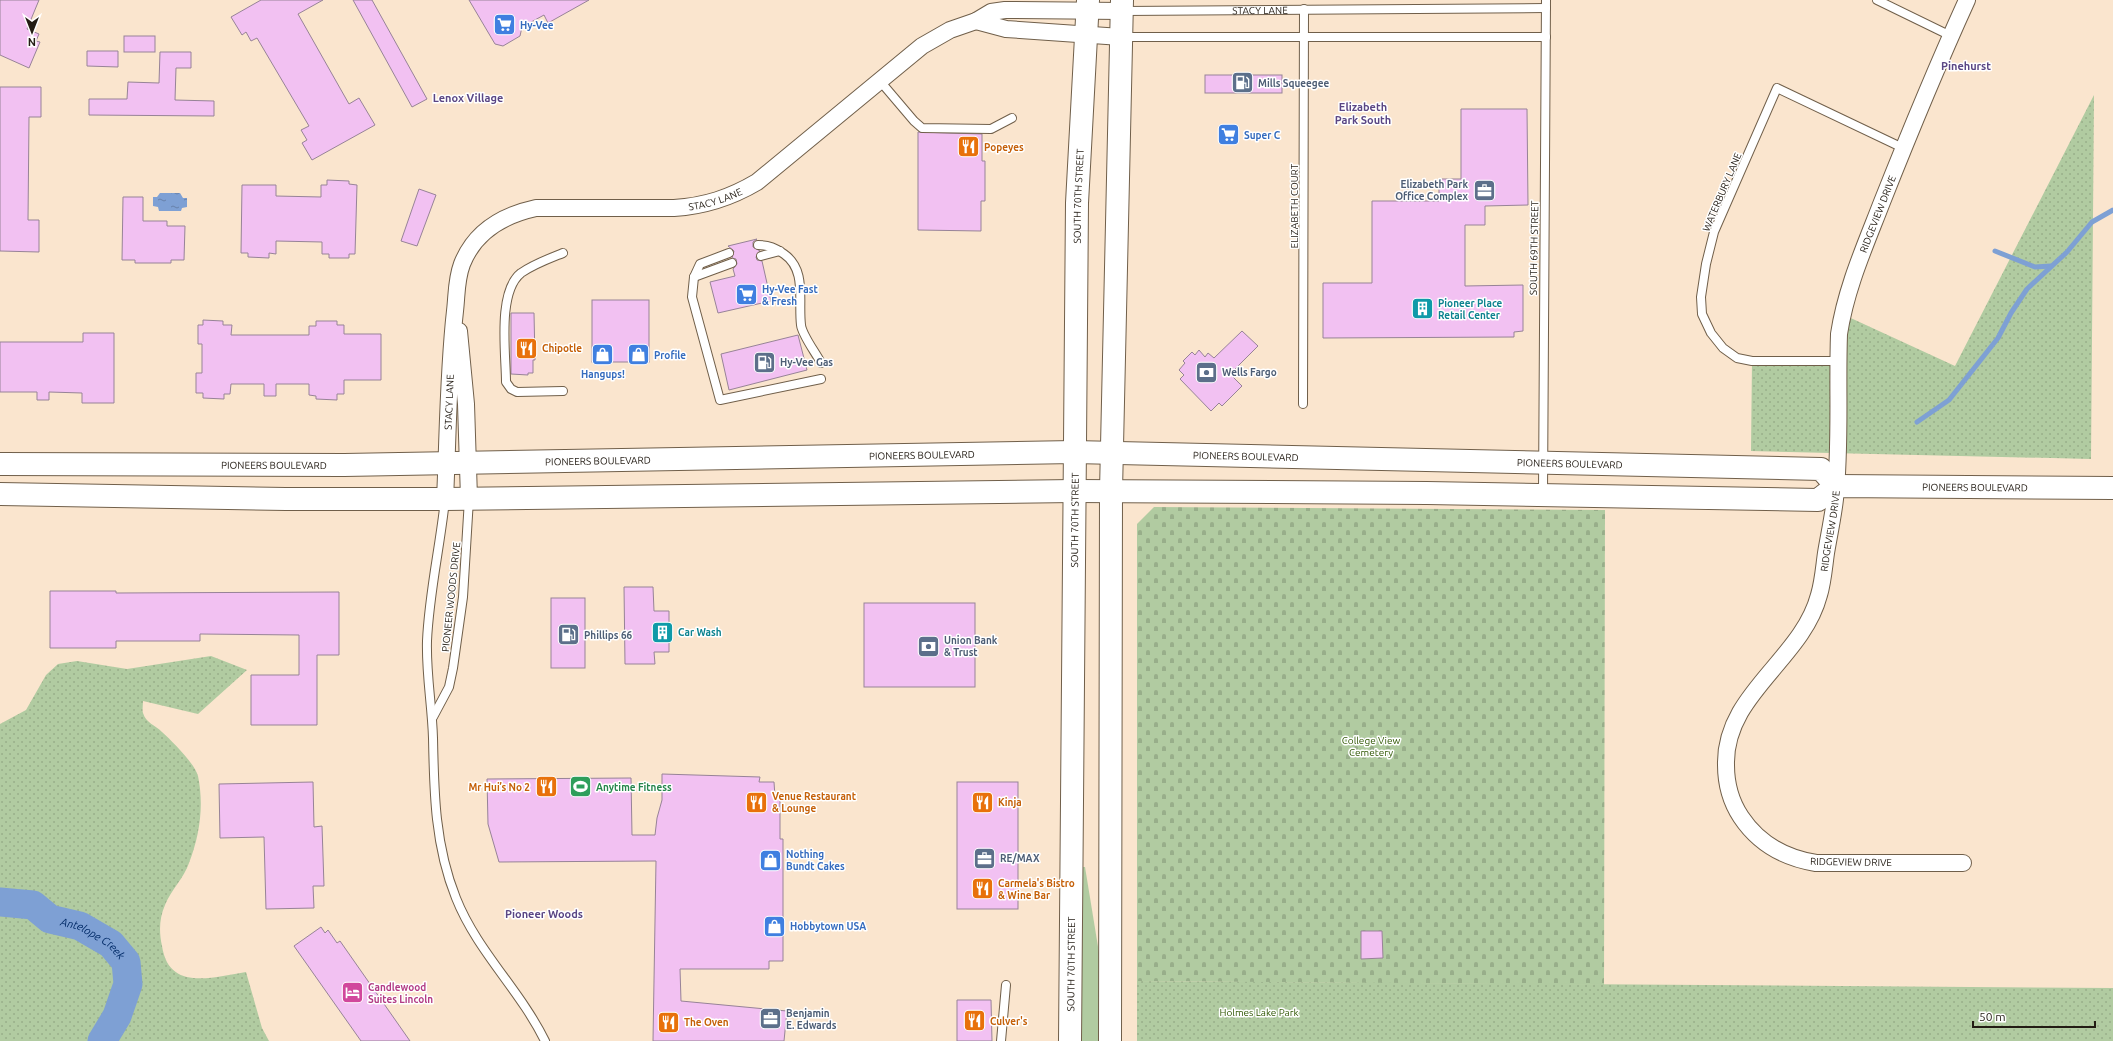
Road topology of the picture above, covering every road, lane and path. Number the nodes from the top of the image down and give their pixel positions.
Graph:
1 (1876, 0) edge
2 (1967, 0) edge
3 (1546, 4) edge
4 (1087, 5) edge
5 (1122, 5) edge
6 (1304, 9) junction
7 (976, 21) junction
8 (1086, 35) junction
9 (1304, 36) junction
10 (1951, 36) junction
11 (1121, 37) junction
12 (1546, 37) junction
13 (880, 80) junction
14 (1012, 118) dead end
15 (1903, 148) junction
16 (758, 246) dead end
17 (780, 251) junction
18 (563, 253) dead end
19 (729, 253) dead end
20 (761, 256) dead end
21 (732, 263) dead end
22 (694, 277) junction
23 (456, 306) junction
24 (1838, 361) junction
25 (821, 362) dead end
26 (821, 379) dead end
27 (563, 391) dead end
28 (1303, 404) dead end
29 (1074, 452) junction
30 (1112, 453) junction
31 (469, 463) junction
32 (0, 464) edge
33 (447, 464) junction
34 (1544, 464) junction
35 (1836, 486) junction
36 (2113, 488) edge
37 (1074, 491) junction
38 (1111, 491) junction
39 (0, 494) edge
40 (1543, 495) junction
41 (445, 498) junction
42 (469, 498) junction
43 (433, 717) junction
44 (1963, 863) dead end
45 (1006, 985) dead end
46 (545, 1041) edge
47 (1001, 1041) edge
48 (1070, 1041) edge
49 (1110, 1041) edge

1 - 10 lane
2 - 10 street, RIDGEVIEW DRIVE
3 - 6 lane, STACY LANE
3 - 12 lane, SOUTH 69TH STREET
4 - 5 street, STACY LANE
4 - 7 street, STACY LANE
4 - 8 main road, SOUTH 70TH STREET
5 - 6 lane, STACY LANE
5 - 11 main road
6 - 9 lane, ELIZABETH COURT
7 - 8 street
7 - 13 street, STACY LANE
8 - 11 street
8 - 29 main road, SOUTH 70TH STREET
9 - 11 lane
9 - 12 lane
9 - 28 lane, ELIZABETH COURT
10 - 15 street, RIDGEVIEW DRIVE
11 - 30 main road
12 - 34 lane, SOUTH 69TH STREET
13 - 14 lane
13 - 23 street, STACY LANE
15 - 24 street, RIDGEVIEW DRIVE
15 - 24 lane, WATERBURY LANE
16 - 17 lane
17 - 20 lane
17 - 25 lane
18 - 27 lane
19 - 22 lane
21 - 22 lane
22 - 26 lane
23 - 31 street, STACY LANE
23 - 33 street, STACY LANE
24 - 35 street, RIDGEVIEW DRIVE
29 - 30 main road, PIONEERS BOULEVARD
29 - 31 main road, PIONEERS BOULEVARD
29 - 37 main road, SOUTH 70TH STREET
30 - 34 main road, PIONEERS BOULEVARD
30 - 38 main road
31 - 33 main road, PIONEERS BOULEVARD
31 - 42 street, STACY LANE
32 - 33 main road, PIONEERS BOULEVARD
33 - 41 street, STACY LANE
34 - 35 main road, PIONEERS BOULEVARD
34 - 40 lane, SOUTH 69TH STREET
35 - 36 main road, PIONEERS BOULEVARD
35 - 40 main road
35 - 44 street, RIDGEVIEW DRIVE
37 - 38 main road
37 - 42 main road
37 - 48 main road, SOUTH 70TH STREET
38 - 40 main road
38 - 49 main road
39 - 41 main road
41 - 42 main road
41 - 43 lane, PIONEER WOODS DRIVE
42 - 43 lane, PIONEER WOODS DRIVE
43 - 46 lane, PIONEER WOODS DRIVE
45 - 47 lane

